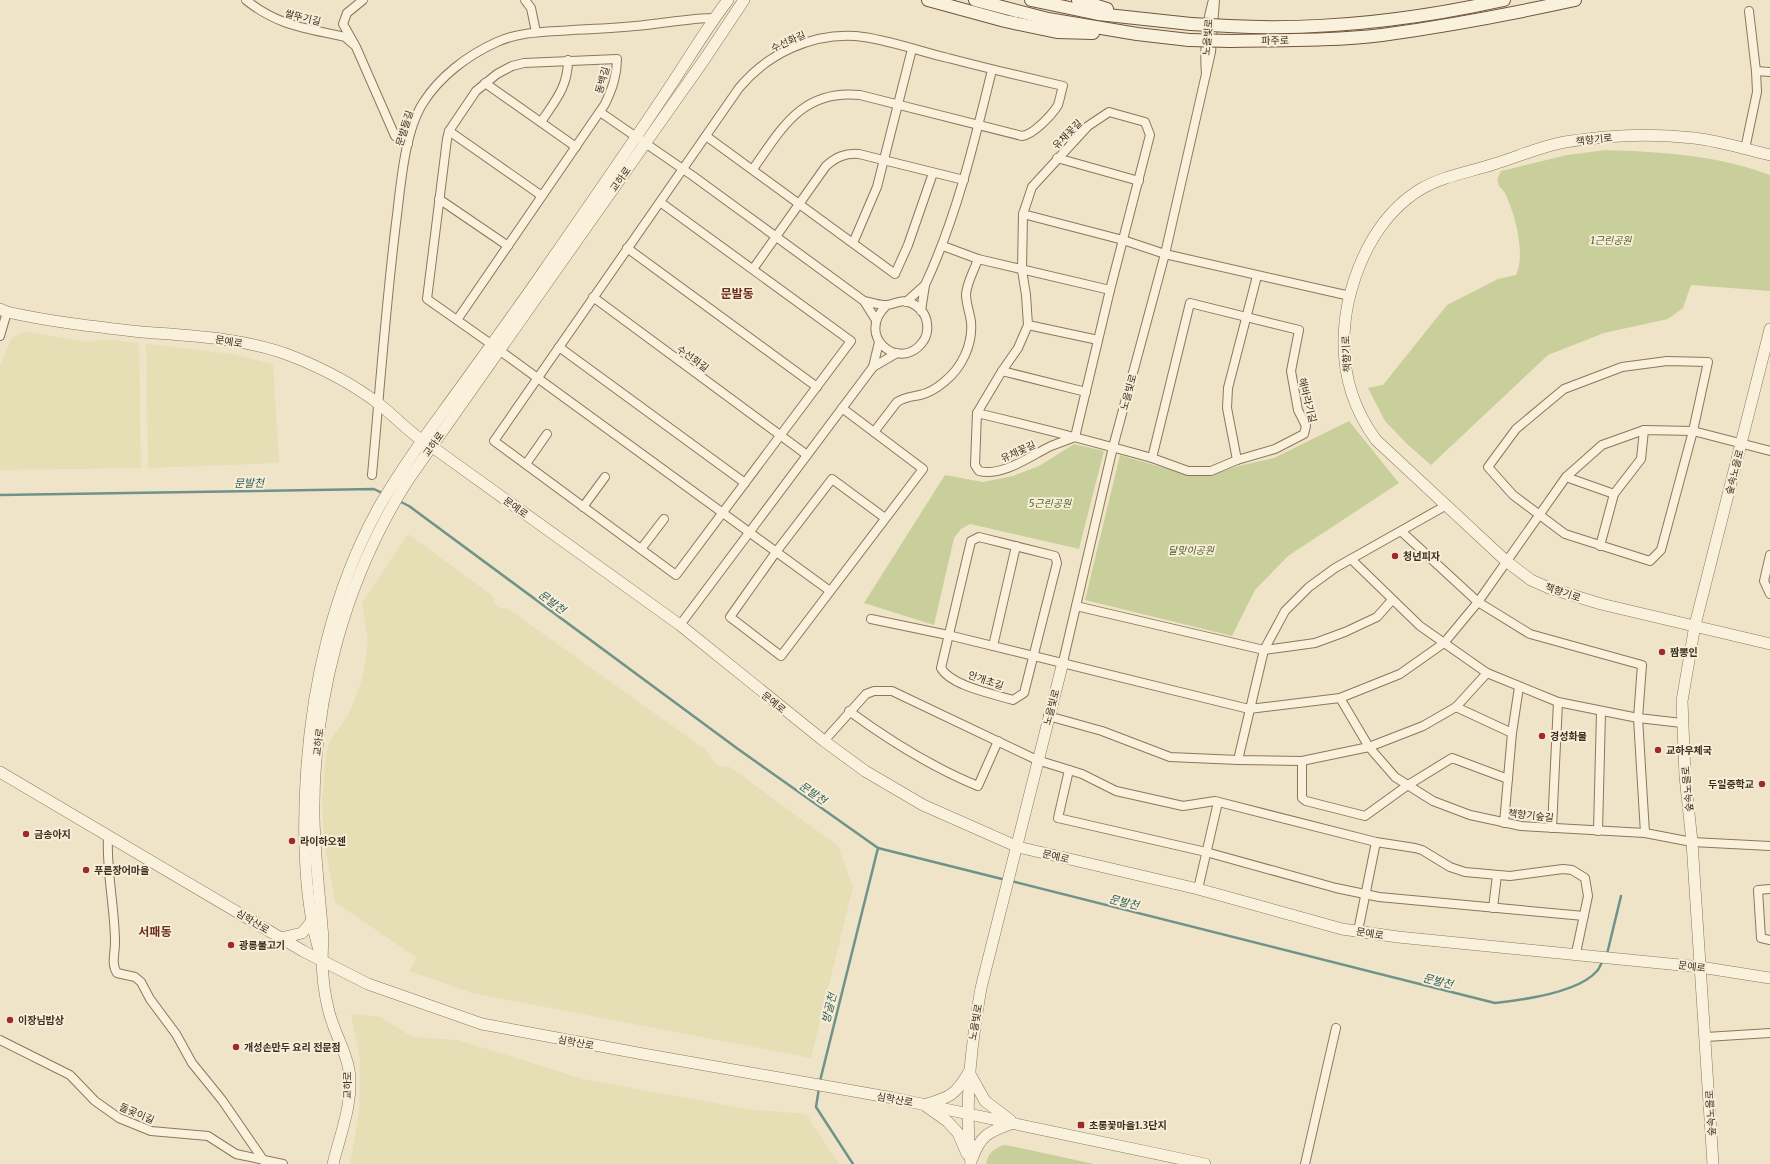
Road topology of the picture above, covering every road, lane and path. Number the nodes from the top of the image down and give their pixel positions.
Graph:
1 (246, 0) edge
2 (363, 0) edge
3 (525, 0) edge
4 (728, 0) edge
5 (744, 0) edge
6 (928, 0) edge
7 (975, 0) edge
8 (1031, 0) edge
9 (1078, 0) edge
10 (1214, 0) edge
11 (1504, 0) edge
12 (1576, 0) edge
13 (1749, 11) dead end
14 (715, 18) junction
15 (1142, 20) junction
16 (536, 32) junction
17 (1137, 34) junction
18 (356, 47) junction
19 (912, 49) junction
20 (568, 60) junction
21 (992, 70) junction
22 (1756, 71) junction
23 (1770, 72) edge
24 (485, 83) junction
25 (898, 105) junction
26 (600, 112) junction
27 (541, 122) junction
28 (979, 125) junction
29 (449, 131) junction
30 (706, 136) junction
31 (640, 140) junction
32 (408, 144) junction
33 (576, 147) junction
34 (1745, 149) junction
35 (1770, 155) edge
36 (1057, 158) junction
37 (884, 160) junction
38 (682, 169) junction
39 (753, 169) junction
40 (933, 173) junction
41 (964, 180) junction
42 (1139, 181) junction
43 (542, 196) junction
44 (439, 198) junction
45 (660, 202) junction
46 (799, 203) junction
47 (1023, 214) junction
48 (776, 237) junction
49 (1123, 240) junction
50 (853, 243) junction
51 (508, 246) junction
52 (943, 246) junction
53 (628, 248) junction
54 (1164, 254) junction
55 (978, 259) junction
56 (753, 268) junction
57 (1022, 270) junction
58 (1257, 276) junction
59 (925, 285) junction
60 (1110, 290) junction
61 (1350, 296) junction
62 (593, 297) junction
63 (864, 301) junction
64 (906, 302) junction
65 (886, 306) junction
66 (4, 311) edge
67 (921, 311) junction
68 (1246, 317) junction
69 (457, 320) junction
70 (876, 320) junction
71 (1028, 325) junction
72 (1770, 329) edge
73 (0, 336) edge
74 (1098, 340) junction
75 (879, 342) junction
76 (495, 347) junction
77 (559, 347) junction
78 (897, 353) junction
79 (873, 367) junction
80 (1002, 371) junction
81 (537, 378) junction
82 (817, 387) junction
83 (1086, 392) junction
84 (378, 404) junction
85 (842, 408) junction
86 (977, 413) junction
87 (1644, 430) junction
88 (1693, 431) junction
89 (874, 432) junction
90 (547, 434) dead end
91 (781, 435) junction
92 (1075, 437) junction
93 (427, 443) junction
94 (1741, 444) junction
95 (1113, 447) junction
96 (1770, 451) edge
97 (807, 455) junction
98 (1152, 458) junction
99 (1237, 460) junction
100 (526, 464) junction
101 (372, 475) dead end
102 (605, 476) dead end
103 (1566, 477) junction
104 (745, 483) junction
105 (1614, 494) junction
106 (1445, 506) junction
107 (583, 507) junction
108 (384, 510) junction
109 (722, 513) junction
110 (1538, 516) junction
111 (885, 518) junction
112 (664, 519) dead end
113 (1402, 532) junction
114 (749, 533) junction
115 (1016, 546) junction
116 (1600, 546) junction
117 (641, 549) junction
118 (776, 552) junction
119 (1770, 555) edge
120 (1351, 559) junction
121 (1506, 562) junction
122 (830, 591) junction
123 (1770, 594) edge
124 (1392, 600) junction
125 (1478, 602) junction
126 (1076, 606) junction
127 (871, 619) dead end
128 (680, 625) junction
129 (1695, 625) junction
130 (948, 635) junction
131 (1444, 643) junction
132 (1770, 644) edge
133 (992, 646) junction
134 (1264, 650) junction
135 (1033, 656) junction
136 (1063, 662) junction
137 (1487, 673) junction
138 (1519, 687) junction
139 (1340, 698) junction
140 (1558, 702) junction
141 (1456, 707) junction
142 (1250, 709) junction
143 (849, 711) junction
144 (1601, 712) junction
145 (1048, 716) junction
146 (1638, 718) junction
147 (1682, 723) junction
148 (1512, 733) junction
149 (824, 741) junction
150 (998, 742) junction
151 (1369, 747) junction
152 (1037, 760) junction
153 (1238, 760) junction
154 (1302, 761) junction
155 (1069, 770) junction
156 (0, 772) edge
157 (1508, 779) junction
158 (1408, 785) junction
159 (1218, 802) junction
160 (1504, 823) junction
161 (1552, 828) junction
162 (1598, 831) junction
163 (1645, 833) junction
164 (108, 836) junction
165 (1376, 842) junction
166 (1692, 842) junction
167 (1770, 846) edge
168 (1018, 847) junction
169 (1206, 852) junction
170 (1497, 875) junction
171 (1198, 889) junction
172 (1770, 889) edge
173 (1366, 894) junction
174 (1493, 908) junction
175 (1584, 916) junction
176 (312, 921) junction
177 (1358, 931) junction
178 (281, 938) junction
179 (1770, 940) edge
180 (1576, 954) junction
181 (322, 959) junction
182 (1700, 966) junction
183 (1770, 978) edge
184 (1336, 1028) dead end
185 (1770, 1033) edge
186 (1706, 1037) junction
187 (0, 1040) edge
188 (969, 1072) junction
189 (924, 1104) junction
190 (969, 1113) junction
191 (1014, 1123) junction
192 (264, 1161) junction
193 (971, 1163) edge
194 (283, 1164) edge
195 (333, 1164) edge
196 (1205, 1164) edge
197 (1305, 1164) edge
198 (1713, 1164) edge

1 - 18 street, 쌀뚜기길
2 - 18 street
3 - 16 street
4 - 14 street, 교하로
5 - 31 street, 교하로
6 - 17 main road
7 - 17 main road, 파주로
8 - 15 main road, 파주로
9 - 15 main road
10 - 54 street, 노을빛로
11 - 15 main road, 파주로, bridge
12 - 17 main road, 파주로, bridge
13 - 22 street
14 - 16 street, 문발들길
14 - 31 street, 교하로
16 - 32 street, 문발들길
18 - 32 street
19 - 21 street, 수선화길
19 - 25 street
19 - 30 street, 수선화길
20 - 24 street, 동백길
20 - 26 street, 동백길
20 - 27 street
21 - 28 street
21 - 28 street, 수선화길
22 - 23 street
22 - 34 street
24 - 27 street
24 - 29 street, 동백길
25 - 28 street, 수선화길
25 - 37 street
25 - 39 street, 수선화길
26 - 31 street
26 - 33 street, 동백길
27 - 33 street
28 - 41 street
29 - 43 street
29 - 44 street, 동백길
30 - 38 street, 수선화길
30 - 39 street
31 - 38 street
31 - 76 street, 교하로
32 - 84 street, 문발들길
33 - 43 street, 동백길
34 - 35 street, 책향기로
34 - 61 street, 책향기로
36 - 42 street, 유채꽃길
36 - 42 street, 유채꽃길
36 - 47 street, 유채꽃길
37 - 40 street
37 - 46 street
37 - 50 street
38 - 45 street, 수선화길
38 - 48 street
39 - 46 street
40 - 41 street
40 - 50 street
41 - 52 street
42 - 49 street, 유채꽃길
43 - 51 street, 동백길
44 - 51 street
44 - 69 street, 동백길
45 - 53 street, 수선화길
45 - 56 street, 수선화길
46 - 48 street
46 - 50 street
47 - 49 street
47 - 57 street, 유채꽃길
48 - 56 street
48 - 63 street
49 - 54 street
49 - 60 street, 유채꽃길
51 - 69 street, 동백길
52 - 55 street
52 - 59 street
53 - 62 street, 수선화길
53 - 82 street
54 - 58 street
54 - 95 street, 노을빛로
55 - 57 street
55 - 89 street
56 - 82 street, 수선화길
57 - 60 street
57 - 71 street, 유채꽃길
58 - 61 street
58 - 68 street
59 - 64 street
59 - 67 street
60 - 74 street, 유채꽃길
61 - 106 street, 책향기로
62 - 77 street, 수선화길
62 - 91 street, 수선화길
63 - 65 street
63 - 70 street
64 - 65 street
64 - 67 street
65 - 70 street
66 - 73 street
66 - 84 street, 문예로
67 - 78 street
68 - 98 street, 해바라기길
68 - 99 street
68 - 99 street, 해바라기길
69 - 76 street, 동백길
70 - 75 street
71 - 74 street
71 - 80 street, 유채꽃길
72 - 94 street, 숲속노을로
74 - 83 street, 유채꽃길
75 - 78 street
75 - 79 street
76 - 81 street
76 - 93 street, 교하로
77 - 81 street, 수선화길
77 - 104 street
78 - 79 street
79 - 85 street
80 - 83 street
80 - 86 street, 유채꽃길
81 - 100 street, 수선화길
81 - 109 street
82 - 91 street, 수선화길
83 - 92 street, 유채꽃길
84 - 93 street, 문예로
84 - 101 street, 문발들길
85 - 89 street
85 - 97 street
86 - 92 street, 유채꽃길
86 - 92 street, 유채꽃길
87 - 88 street
87 - 103 street
87 - 105 street
88 - 94 street
88 - 110 street
88 - 116 street
89 - 111 street
90 - 100 street
91 - 97 street, 수선화길
91 - 104 street, 수선화길
92 - 95 street, 유채꽃길
93 - 108 street, 교하로
93 - 128 street, 문예로
94 - 96 street
94 - 129 street, 숲속노을로
95 - 98 street, 해바라기길
95 - 126 street, 노을빛로
97 - 114 street
98 - 99 street, 해바라기길
100 - 107 street, 수선화길
102 - 107 street
103 - 105 street
103 - 110 street
104 - 109 street, 수선화길
105 - 116 street
106 - 113 street
106 - 121 street, 책향기로
107 - 117 street, 수선화길
108 - 176 street, 교하로
108 - 181 street, 교하로
109 - 114 street
109 - 117 street, 수선화길
110 - 116 street
110 - 121 street
111 - 118 street
111 - 122 street
112 - 117 street
113 - 120 street
113 - 125 street
114 - 118 street
114 - 128 street
115 - 130 street, 안개초길
115 - 133 street
115 - 135 street, 안개초길
118 - 122 street
118 - 122 street
119 - 123 street
120 - 124 street
120 - 134 street
121 - 125 street
121 - 129 street, 책향기로
124 - 131 street
124 - 134 street
125 - 131 street
125 - 146 street
126 - 134 street
126 - 136 street, 노을빛로
127 - 130 street
128 - 149 street, 문예로
129 - 132 street, 책향기로
129 - 147 street, 숲속노을로
130 - 133 street
130 - 135 street, 안개초길
131 - 137 street
131 - 139 street
133 - 135 street
134 - 142 street
135 - 136 street
136 - 142 street
136 - 145 street, 노을빛로
137 - 138 street
137 - 141 street
138 - 140 street
138 - 148 street
139 - 142 street
139 - 151 street, 책향기숲길
140 - 144 street
140 - 161 street
141 - 148 street
141 - 151 street
142 - 153 street
143 - 149 street
143 - 150 street
143 - 150 street
144 - 146 street
144 - 162 street
145 - 152 street, 노을빛로
145 - 153 street
146 - 147 street
146 - 163 street
147 - 166 street, 숲속노을로
148 - 157 street
149 - 168 street, 문예로
150 - 152 street
151 - 154 street
151 - 158 street, 책향기숲길
152 - 155 street
152 - 168 street, 노을빛로
153 - 154 street
154 - 158 street
155 - 159 street
155 - 169 street
156 - 164 street, 심학산로
157 - 158 street
157 - 160 street
158 - 160 street, 책향기숲길
159 - 165 street
159 - 169 street
160 - 161 street, 책향기숲길
161 - 162 street, 책향기숲길
162 - 163 street, 책향기숲길
163 - 166 street, 책향기숲길
164 - 178 street, 심학산로
164 - 192 street
165 - 170 street
165 - 173 street
166 - 167 street, 책향기숲길
166 - 182 street, 숲속노을로
168 - 171 street, 문예로
168 - 188 street, 노을빛로
169 - 171 street
169 - 173 street
170 - 174 street
170 - 175 street
171 - 177 street, 문예로
172 - 179 street
173 - 174 street
173 - 177 street
174 - 175 street
175 - 180 street
176 - 178 street
176 - 181 street, 교하로
177 - 180 street, 문예로
178 - 181 street, 심학산로
180 - 182 street, 문예로
181 - 189 street, 심학산로
181 - 195 street, 교하로
182 - 183 street, 문예로
182 - 186 street, 숲속노을로
184 - 197 street
185 - 186 street
186 - 198 street, 숲속노을로
187 - 192 street, 돌곶이길
188 - 189 street
188 - 190 street, 노을빛로
188 - 191 street
189 - 190 street, 심학산로
189 - 193 street
190 - 191 street, 심학산로
190 - 193 street, 노을빛로
191 - 193 street
191 - 196 street, 심학산로
192 - 194 street, 돌곶이길

